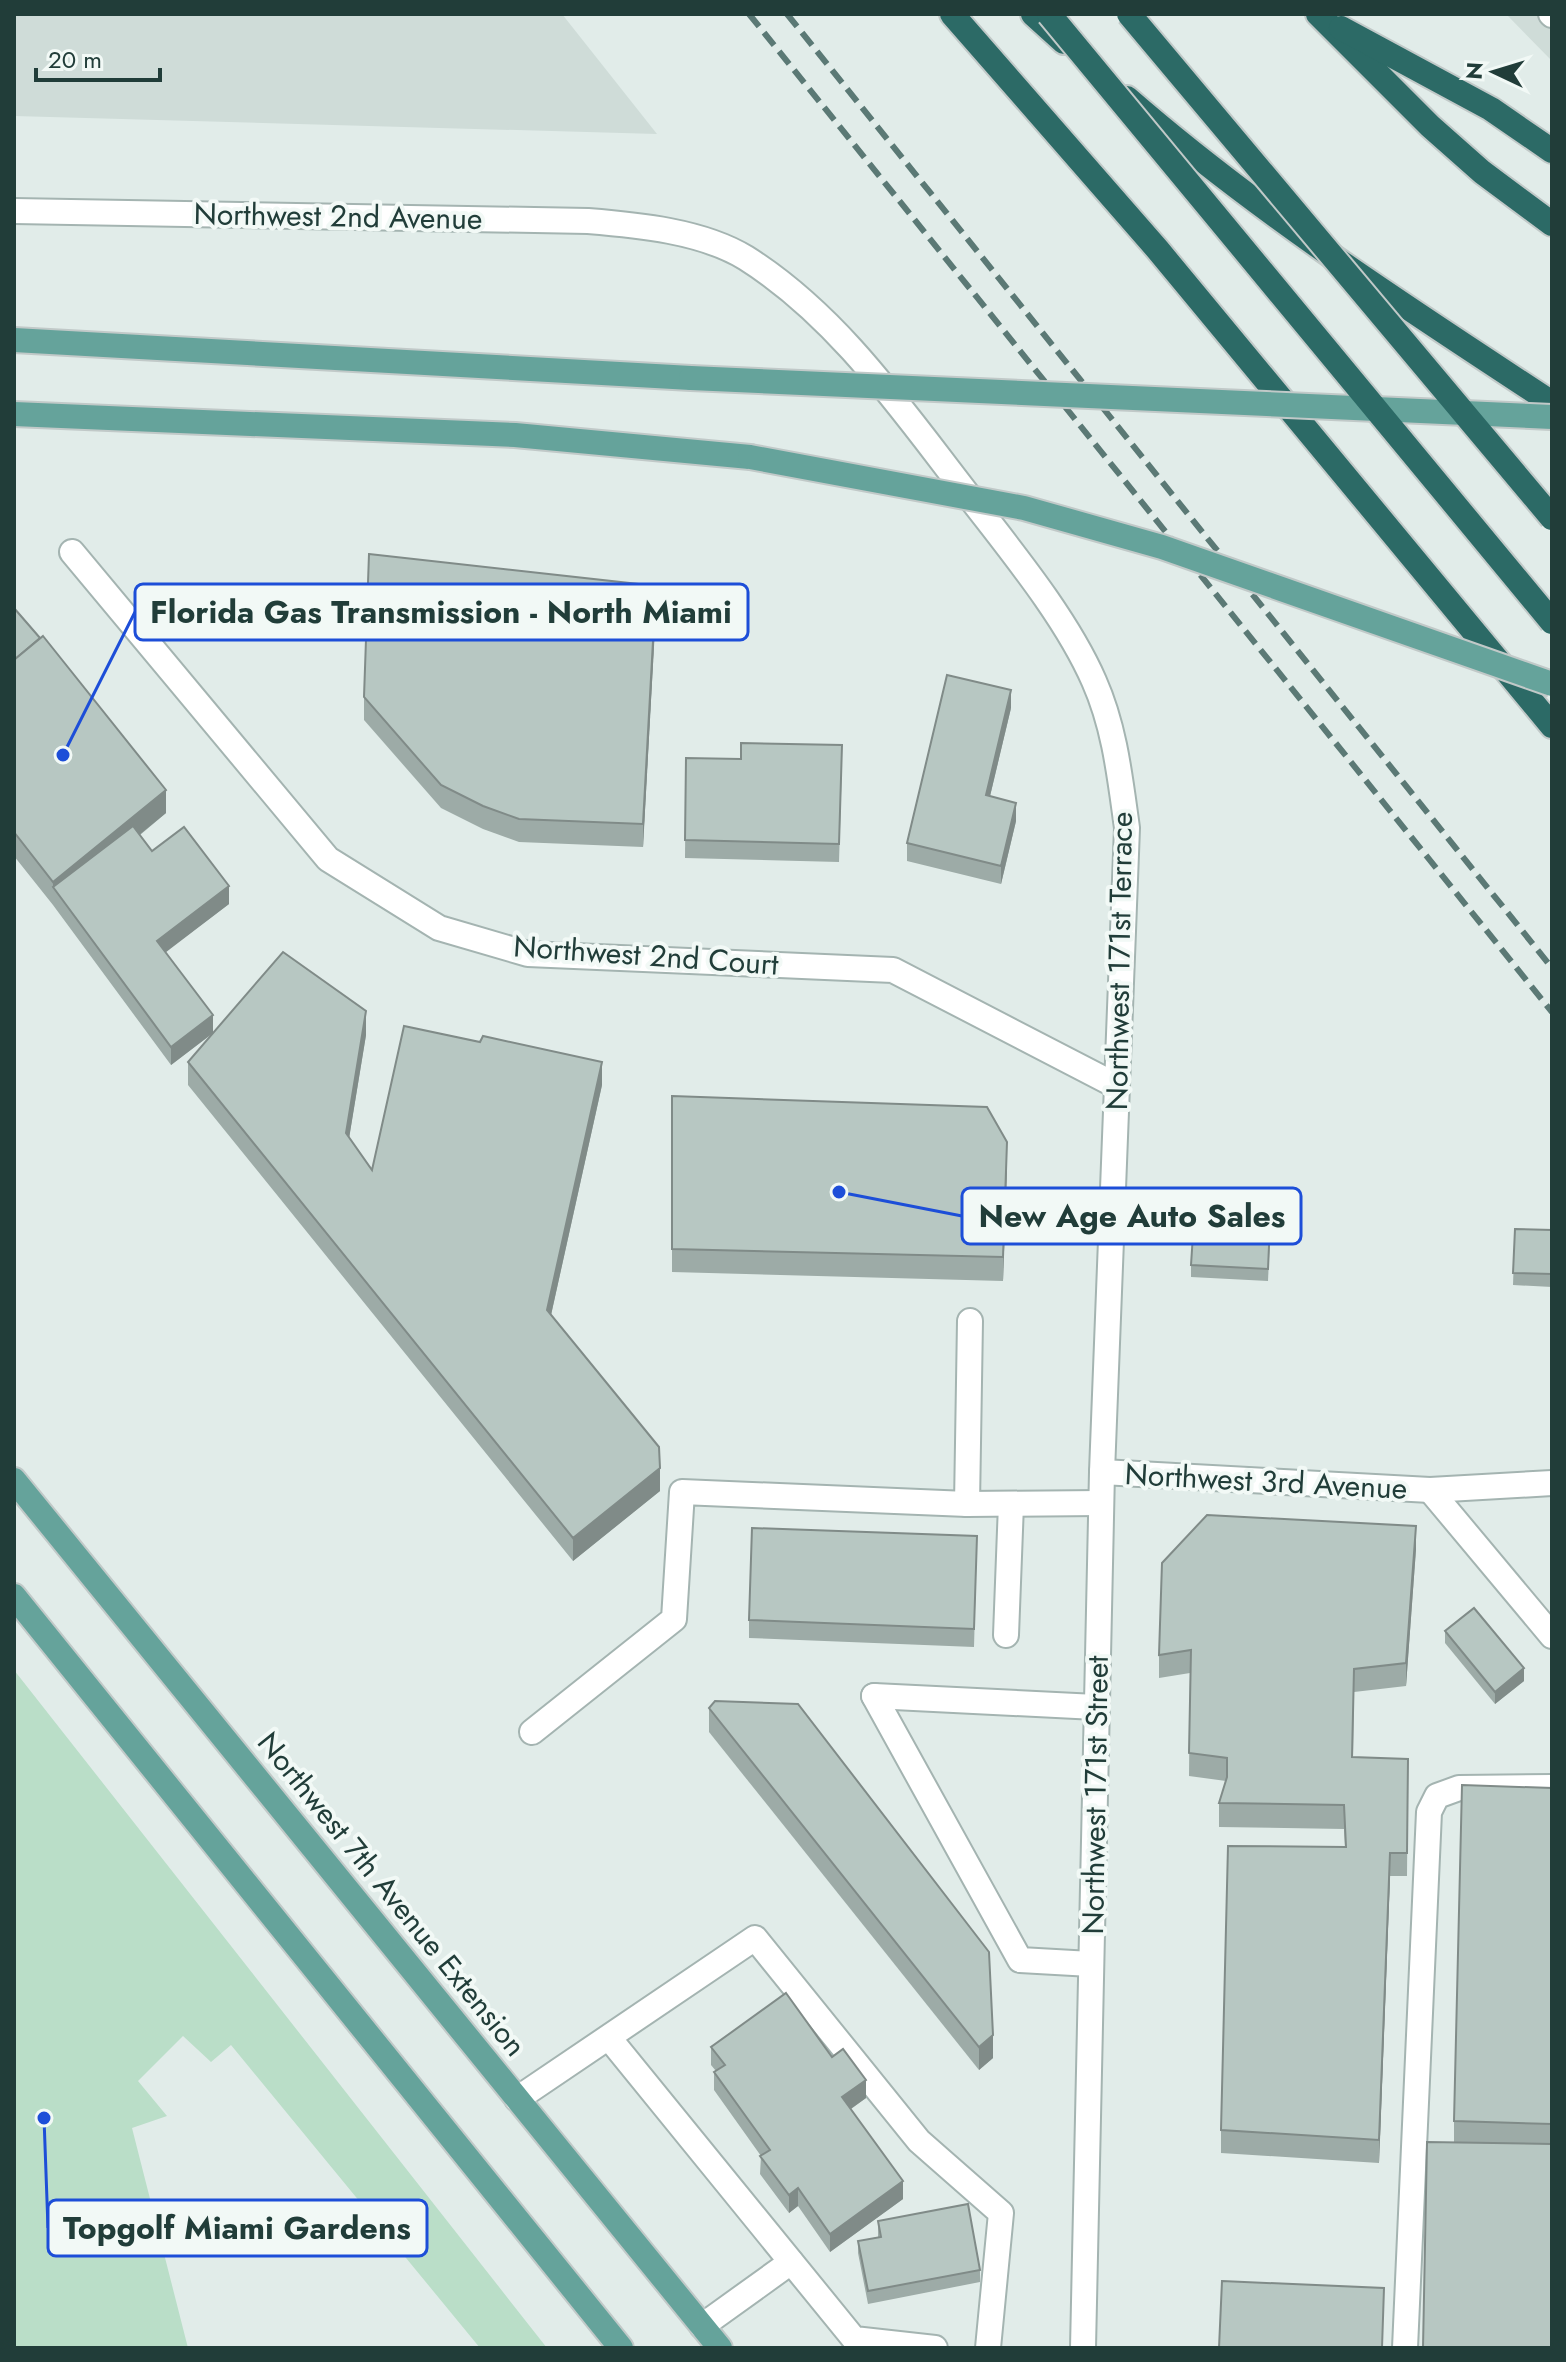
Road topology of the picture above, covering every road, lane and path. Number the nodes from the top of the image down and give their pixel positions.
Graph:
1 (952, 14) edge
2 (1033, 14) edge
3 (1049, 14) edge
4 (1129, 14) edge
5 (1320, 16) edge
6 (1552, 151) edge
7 (14, 211) edge
8 (1552, 224) edge
9 (14, 340) edge
10 (1552, 403) edge
11 (14, 414) edge
12 (1552, 417) edge
13 (934, 446) joint
14 (1552, 518) edge
15 (72, 552) dead end
16 (1552, 622) edge
17 (1552, 684) edge
18 (1552, 726) edge
19 (1117, 1086) junction
20 (1111, 1241) joint
21 (970, 1321) dead end
22 (1102, 1472) junction
23 (14, 1480) edge
24 (1552, 1483) edge
25 (1430, 1490) junction
26 (1101, 1503) junction
27 (967, 1504) junction
28 (1011, 1504) junction
29 (14, 1596) edge
30 (1006, 1635) dead end
31 (1552, 1636) edge
32 (1096, 1707) junction
33 (532, 1732) dead end
34 (1552, 1787) edge
35 (1091, 1964) junction
36 (609, 2038) junction
37 (517, 2099) junction
38 (791, 2262) junction
39 (702, 2326) junction
40 (621, 2348) edge
41 (720, 2348) edge
42 (935, 2348) edge
43 (988, 2348) edge
44 (1083, 2348) edge
45 (1405, 2348) edge

1 - 18 highway
2 - 10 highway
3 - 16 highway, bridge
4 - 14 highway, bridge
5 - 6 highway
5 - 8 highway
7 - 13 street, Northwest 2nd Avenue
9 - 12 main road, bridge
11 - 17 main road, bridge
13 - 19 street, Northwest 171st Terrace
15 - 19 street, Northwest 2nd Court
19 - 20 street, Northwest 171st Terrace
20 - 22 street, Northwest 171st Street
21 - 27 street
22 - 25 street, Northwest 3rd Avenue
22 - 26 street, Northwest 171st Street
23 - 37 main road, Northwest 7th Avenue Extension
24 - 25 street, Northwest 3rd Avenue
25 - 31 street
26 - 28 street
26 - 32 street, Northwest 171st Street
27 - 28 street
27 - 33 street
28 - 30 street
29 - 40 main road
32 - 35 street, Northwest 171st Street
32 - 35 street
34 - 45 street
35 - 44 street, Northwest 171st Street
36 - 37 street
36 - 38 street
36 - 43 street
37 - 39 main road, Northwest 7th Avenue Extension
38 - 39 street
38 - 42 street
39 - 41 main road, Northwest 7th Avenue Extension

